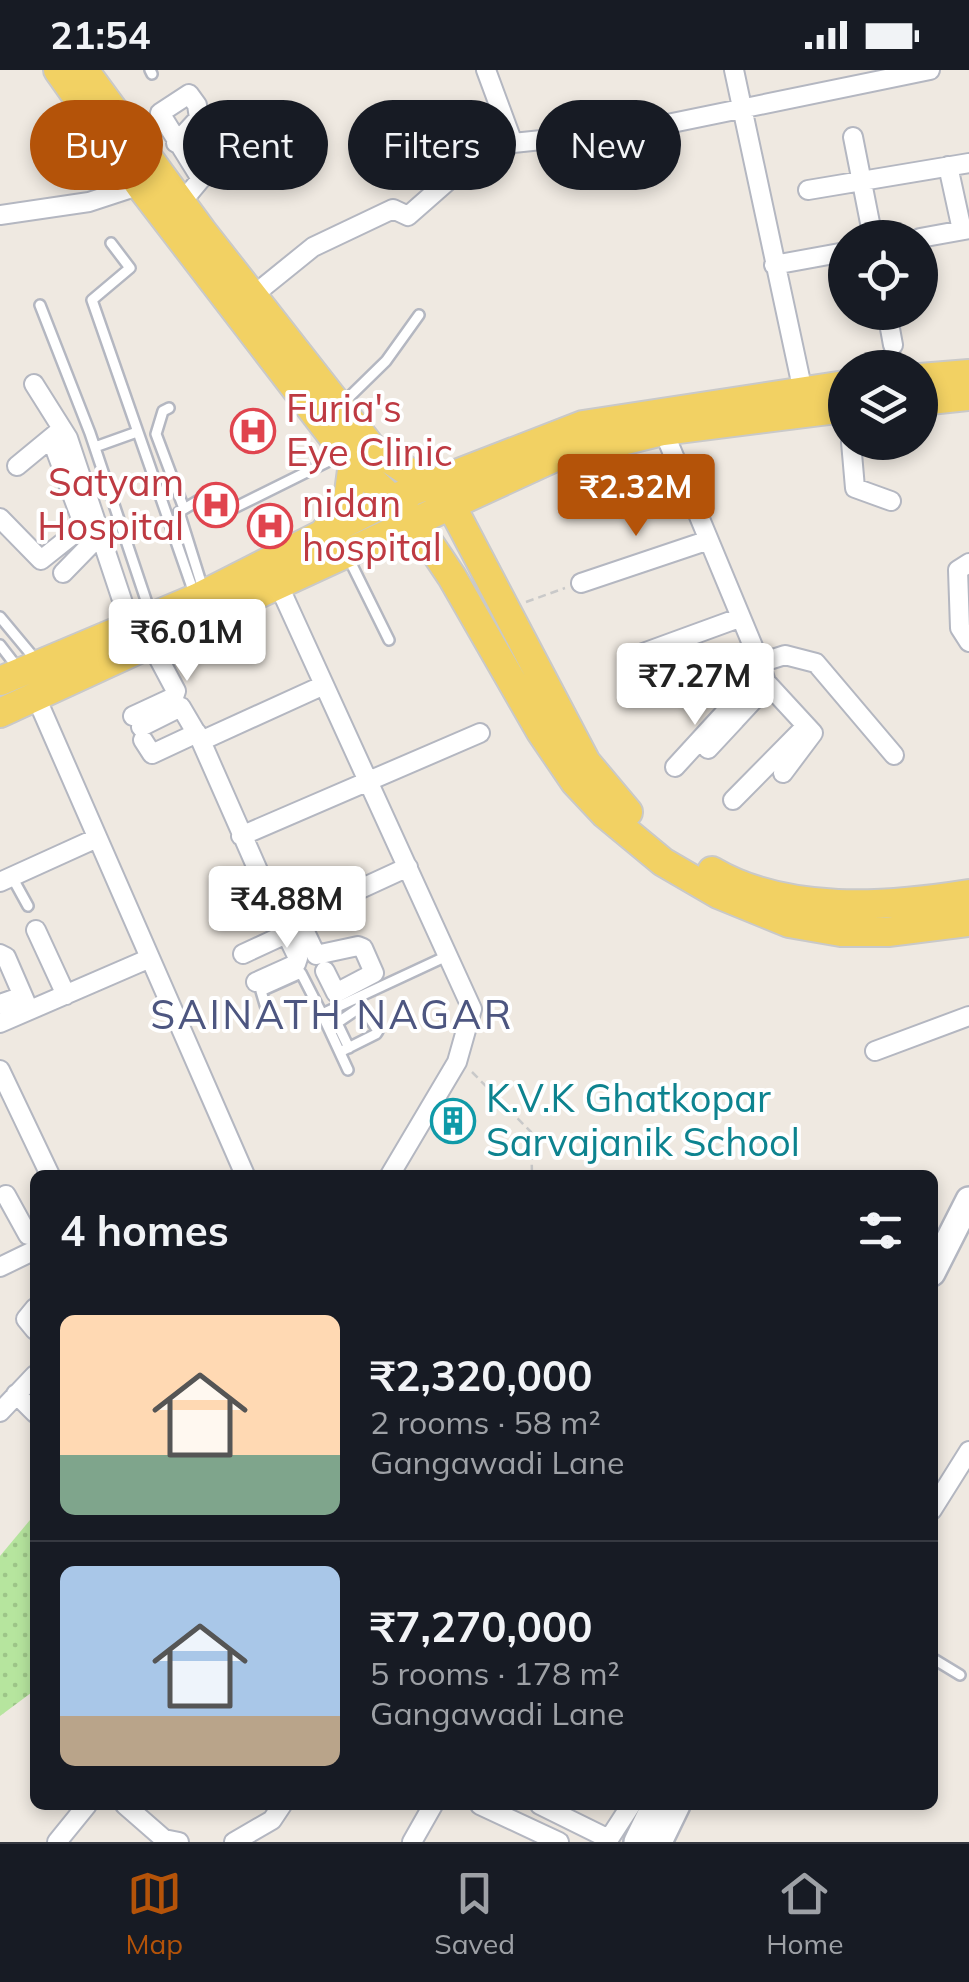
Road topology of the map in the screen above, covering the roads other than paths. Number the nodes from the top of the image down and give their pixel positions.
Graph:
1 (58, 70) edge
2 (84, 70) edge
3 (486, 70) edge
4 (734, 70) edge
5 (930, 70) edge
6 (83, 100) edge
7 (102, 100) edge
8 (498, 100) edge
9 (742, 109) junction
10 (853, 137) dead end
11 (176, 143) dead end
12 (516, 143) edge
13 (183, 153) edge
14 (969, 163) edge
15 (948, 166) junction
16 (863, 180) junction
17 (122, 190) edge
18 (158, 190) edge
19 (163, 190) edge
20 (192, 190) edge
21 (437, 190) edge
22 (808, 190) dead end
23 (181, 203) junction
24 (0, 215) edge
25 (870, 220) edge
26 (966, 229) edge
27 (938, 234) edge
28 (193, 236) junction
29 (112, 243) dead end
30 (828, 255) edge
31 (774, 265) junction
32 (244, 303) junction
33 (40, 305) dead end
34 (420, 315) dead end
35 (890, 330) edge
36 (893, 346) dead end
37 (969, 374) edge
38 (938, 377) edge
39 (34, 384) dead end
40 (828, 391) edge
41 (969, 396) edge
42 (938, 399) edge
43 (805, 400) junction
44 (828, 405) edge
45 (169, 408) dead end
46 (338, 417) junction
47 (659, 420) junction
48 (137, 432) junction
49 (56, 434) junction
50 (95, 447) junction
51 (349, 458) junction
52 (853, 460) edge
53 (17, 466) dead end
54 (430, 486) junction
55 (392, 499) junction
56 (890, 500) dead end
57 (183, 506) junction
58 (452, 507) junction
59 (0, 518) edge
60 (413, 519) junction
61 (100, 535) junction
62 (318, 538) junction
63 (706, 540) junction
64 (346, 552) junction
65 (62, 572) dead end
66 (967, 572) edge
67 (581, 583) road end
68 (279, 586) junction
69 (969, 593) edge
70 (200, 596) junction
71 (0, 616) edge
72 (738, 618) junction
73 (145, 629) junction
74 (389, 640) dead end
75 (969, 642) edge
76 (643, 653) dead end
77 (15, 667) edge
78 (761, 667) junction
79 (324, 685) junction
80 (760, 692) dead end
81 (0, 713) edge
82 (730, 716) junction
83 (552, 726) junction
84 (806, 726) junction
85 (139, 728) junction
86 (480, 732) dead end
87 (199, 737) junction
88 (894, 754) dead end
89 (688, 762) dead end
90 (782, 773) dead end
91 (369, 780) junction
92 (733, 800) dead end
93 (241, 836) junction
94 (97, 838) junction
95 (408, 867) junction
96 (6, 879) edge
97 (969, 894) edge
98 (28, 906) dead end
99 (969, 922) edge
100 (289, 925) junction
101 (36, 930) dead end
102 (0, 954) edge
103 (243, 954) dead end
104 (449, 955) junction
105 (148, 960) junction
106 (324, 971) dead end
107 (256, 982) dead end
108 (66, 995) junction
109 (26, 1003) junction
110 (0, 1004) edge
111 (322, 1014) junction
112 (969, 1016) edge
113 (269, 1018) dead end
114 (0, 1024) edge
115 (344, 1050) junction
116 (875, 1051) dead end
117 (348, 1070) dead end
118 (1, 1074) edge
119 (48, 1170) edge
120 (242, 1170) edge
121 (393, 1170) edge
122 (6, 1195) dead end
123 (969, 1200) edge
124 (30, 1235) edge
125 (30, 1252) edge
126 (938, 1261) edge
127 (0, 1267) edge
128 (30, 1380) edge
129 (16, 1394) junction
130 (30, 1408) edge
131 (0, 1412) edge
132 (969, 1451) edge
133 (938, 1500) edge
134 (938, 1662) edge
135 (960, 1675) dead end
136 (82, 1810) edge
137 (131, 1810) edge
138 (279, 1810) edge
139 (430, 1810) edge
140 (491, 1810) edge
141 (550, 1810) edge
142 (623, 1810) edge
143 (654, 1810) edge
144 (676, 1810) edge
145 (168, 1841) edge
146 (56, 1842) edge
147 (234, 1842) edge
148 (412, 1842) edge
149 (559, 1842) edge
150 (638, 1842) edge
151 (660, 1842) edge

1 - 6 main road
2 - 7 main road
3 - 8 street
4 - 9 street
5 - 9 street
9 - 12 street
9 - 31 street
10 - 16 street
11 - 13 street
14 - 15 street
15 - 16 street
15 - 26 street
16 - 22 street
16 - 25 street
17 - 24 street
18 - 28 main road
19 - 23 main road
20 - 23 street
21 - 32 street
23 - 28 main road
26 - 27 street
28 - 32 main road
29 - 48 lane
30 - 31 street
31 - 43 street
32 - 46 main road
33 - 50 lane
34 - 46 lane
35 - 36 street
37 - 38 main road
39 - 49 street
40 - 43 main road
41 - 42 main road
43 - 44 main road
43 - 47 main road
45 - 57 lane
46 - 51 main road
46 - 54 main road
47 - 54 main road
47 - 58 main road
47 - 63 street
48 - 50 lane
48 - 70 lane
49 - 53 street
49 - 59 street
49 - 61 street
50 - 73 lane
51 - 55 main road
51 - 57 lane
51 - 62 main road
52 - 56 street
54 - 55 main road
54 - 58 main road
55 - 60 main road
55 - 62 main road
57 - 70 lane
58 - 60 main road
58 - 83 main road
60 - 64 main road
60 - 83 main road
61 - 65 street
61 - 73 street
62 - 70 main road
63 - 67 street
63 - 72 street
64 - 68 main road
64 - 74 lane
66 - 69 street
66 - 75 street
68 - 73 main road
68 - 79 street
70 - 73 main road
71 - 77 lane
72 - 76 street
72 - 78 street
73 - 77 main road
73 - 85 street
77 - 81 main road
77 - 94 street
78 - 82 street
78 - 84 street
78 - 88 street
79 - 87 street
79 - 91 street
80 - 82 street
82 - 89 street
83 - 97 main road
83 - 99 main road
84 - 90 street
84 - 92 street
85 - 87 street
85 - 87 street
86 - 91 street
87 - 93 street
91 - 93 street
91 - 95 street
93 - 100 street
94 - 96 street
94 - 105 street
95 - 100 street
95 - 104 street
96 - 98 lane
100 - 103 street
100 - 106 street
100 - 107 street
101 - 108 street
102 - 109 street
104 - 111 lane
104 - 121 street
105 - 108 street
105 - 120 street
108 - 109 street
109 - 110 street
109 - 114 street
111 - 113 lane
111 - 115 lane
112 - 116 street
115 - 115 lane
115 - 117 lane
118 - 119 street
122 - 124 street
123 - 126 street
125 - 127 street
128 - 129 street
129 - 130 street
129 - 131 street
132 - 133 street
134 - 135 lane
136 - 146 street
137 - 145 street
138 - 147 street
139 - 148 street
140 - 149 street
141 - 142 street
143 - 150 street
144 - 151 street

